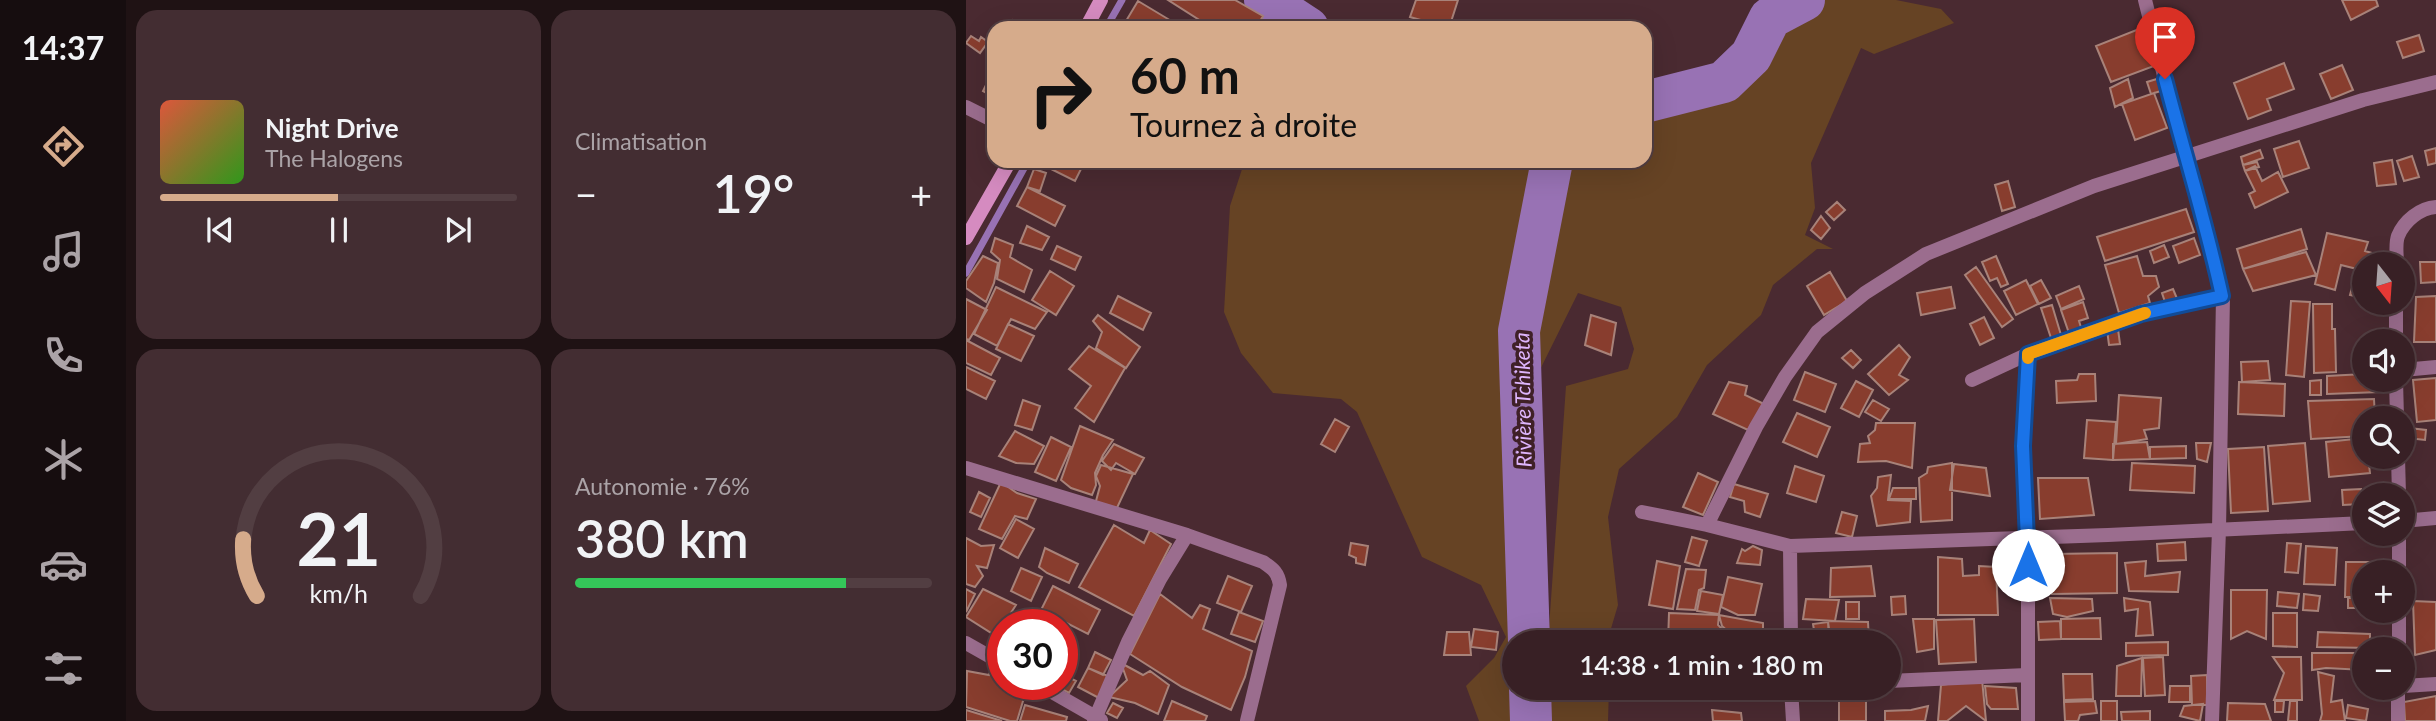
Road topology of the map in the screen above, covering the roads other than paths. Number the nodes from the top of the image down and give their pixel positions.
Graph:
1 (1101, 0) edge
2 (2144, 0) edge
3 (1090, 21) edge
4 (2436, 82) edge
5 (966, 107) edge
6 (987, 118) edge
7 (2185, 159) junction
8 (1006, 168) edge
9 (2436, 207) edge
10 (966, 238) edge
11 (2397, 252) edge
12 (2222, 296) junction
13 (2028, 354) junction
14 (2436, 367) edge
15 (2415, 369) edge
16 (1972, 380) dead end
17 (966, 468) edge
18 (1642, 513) dead end
19 (2436, 519) edge
20 (2415, 520) edge
21 (1707, 524) junction
22 (2352, 524) edge
23 (2219, 530) junction
24 (1187, 535) junction
25 (2028, 538) junction
26 (1790, 546) junction
27 (1791, 630) edge
28 (966, 643) edge
29 (987, 655) edge
30 (2027, 675) junction
31 (1901, 680) edge
32 (2436, 684) edge
33 (2415, 686) edge
34 (1064, 700) edge
35 (1792, 700) edge
36 (2400, 700) edge
37 (1097, 720) edge
38 (1247, 721) edge
39 (1793, 721) edge
40 (2028, 721) edge
41 (2212, 721) edge
42 (2398, 721) edge

1 - 3 main road
2 - 7 street
4 - 7 street
5 - 6 street
7 - 12 street
7 - 21 street
8 - 10 main road
9 - 11 street
12 - 13 street
12 - 23 street
13 - 16 street
13 - 25 street
14 - 15 street
17 - 24 street
18 - 21 street
19 - 20 street
21 - 26 street
22 - 23 street
23 - 25 street
23 - 41 street
24 - 37 street
24 - 38 street
25 - 26 street
25 - 30 street
26 - 27 street
28 - 29 street
30 - 31 street
30 - 40 street
32 - 33 street
34 - 37 street
35 - 39 street
36 - 42 street

